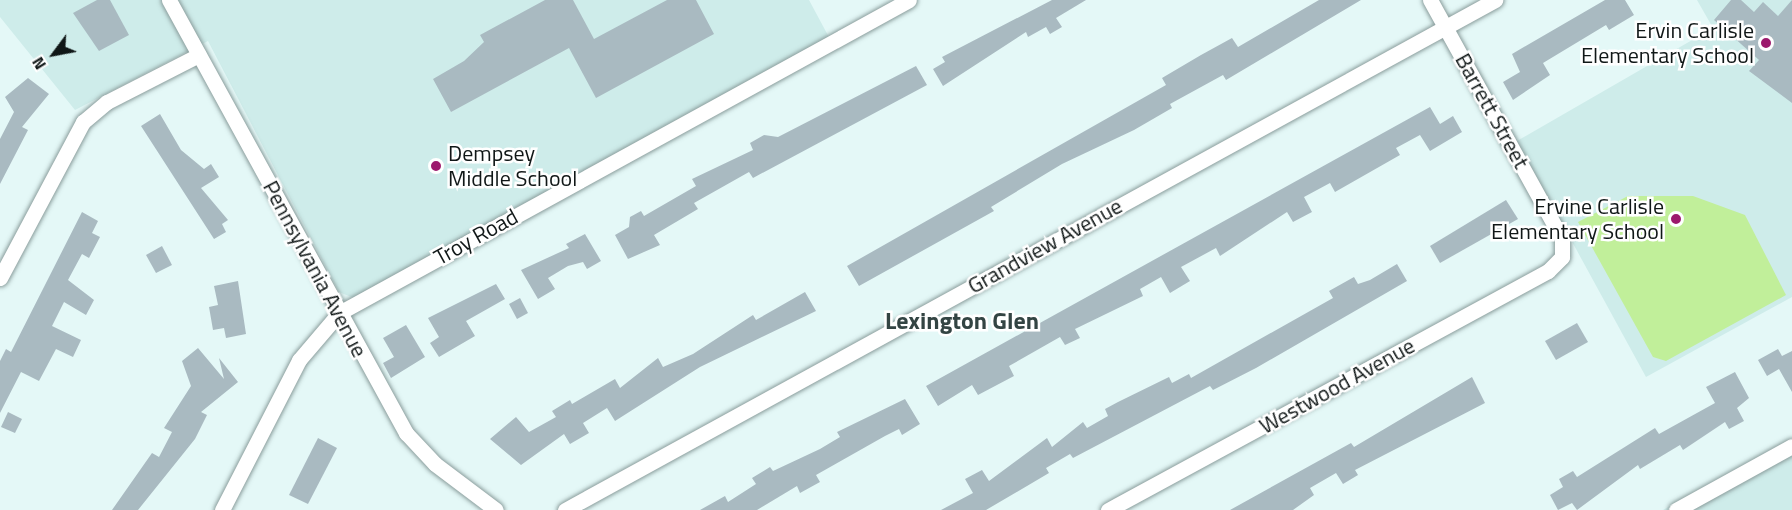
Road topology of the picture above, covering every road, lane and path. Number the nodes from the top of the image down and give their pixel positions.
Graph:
1 (169, 0) edge
2 (909, 0) edge
3 (1430, 0) edge
4 (1495, 0) edge
5 (1445, 28) junction
6 (199, 55) junction
7 (1562, 257) joint
8 (0, 278) edge
9 (339, 313) junction
10 (1792, 446) edge
11 (222, 510) edge
12 (496, 510) edge
13 (565, 510) edge
14 (1108, 510) edge
15 (1676, 510) edge

1 - 6 street, Pennsylvania Avenue
2 - 9 street, Troy Road
3 - 5 street, Barrett Street
4 - 5 street, Grandview Avenue
5 - 7 street, Barrett Street
5 - 13 street, Grandview Avenue
6 - 8 street
6 - 9 street, Pennsylvania Avenue
7 - 14 street, Westwood Avenue
9 - 11 street, Troy Road
9 - 12 street, Pennsylvania Avenue
10 - 15 street

